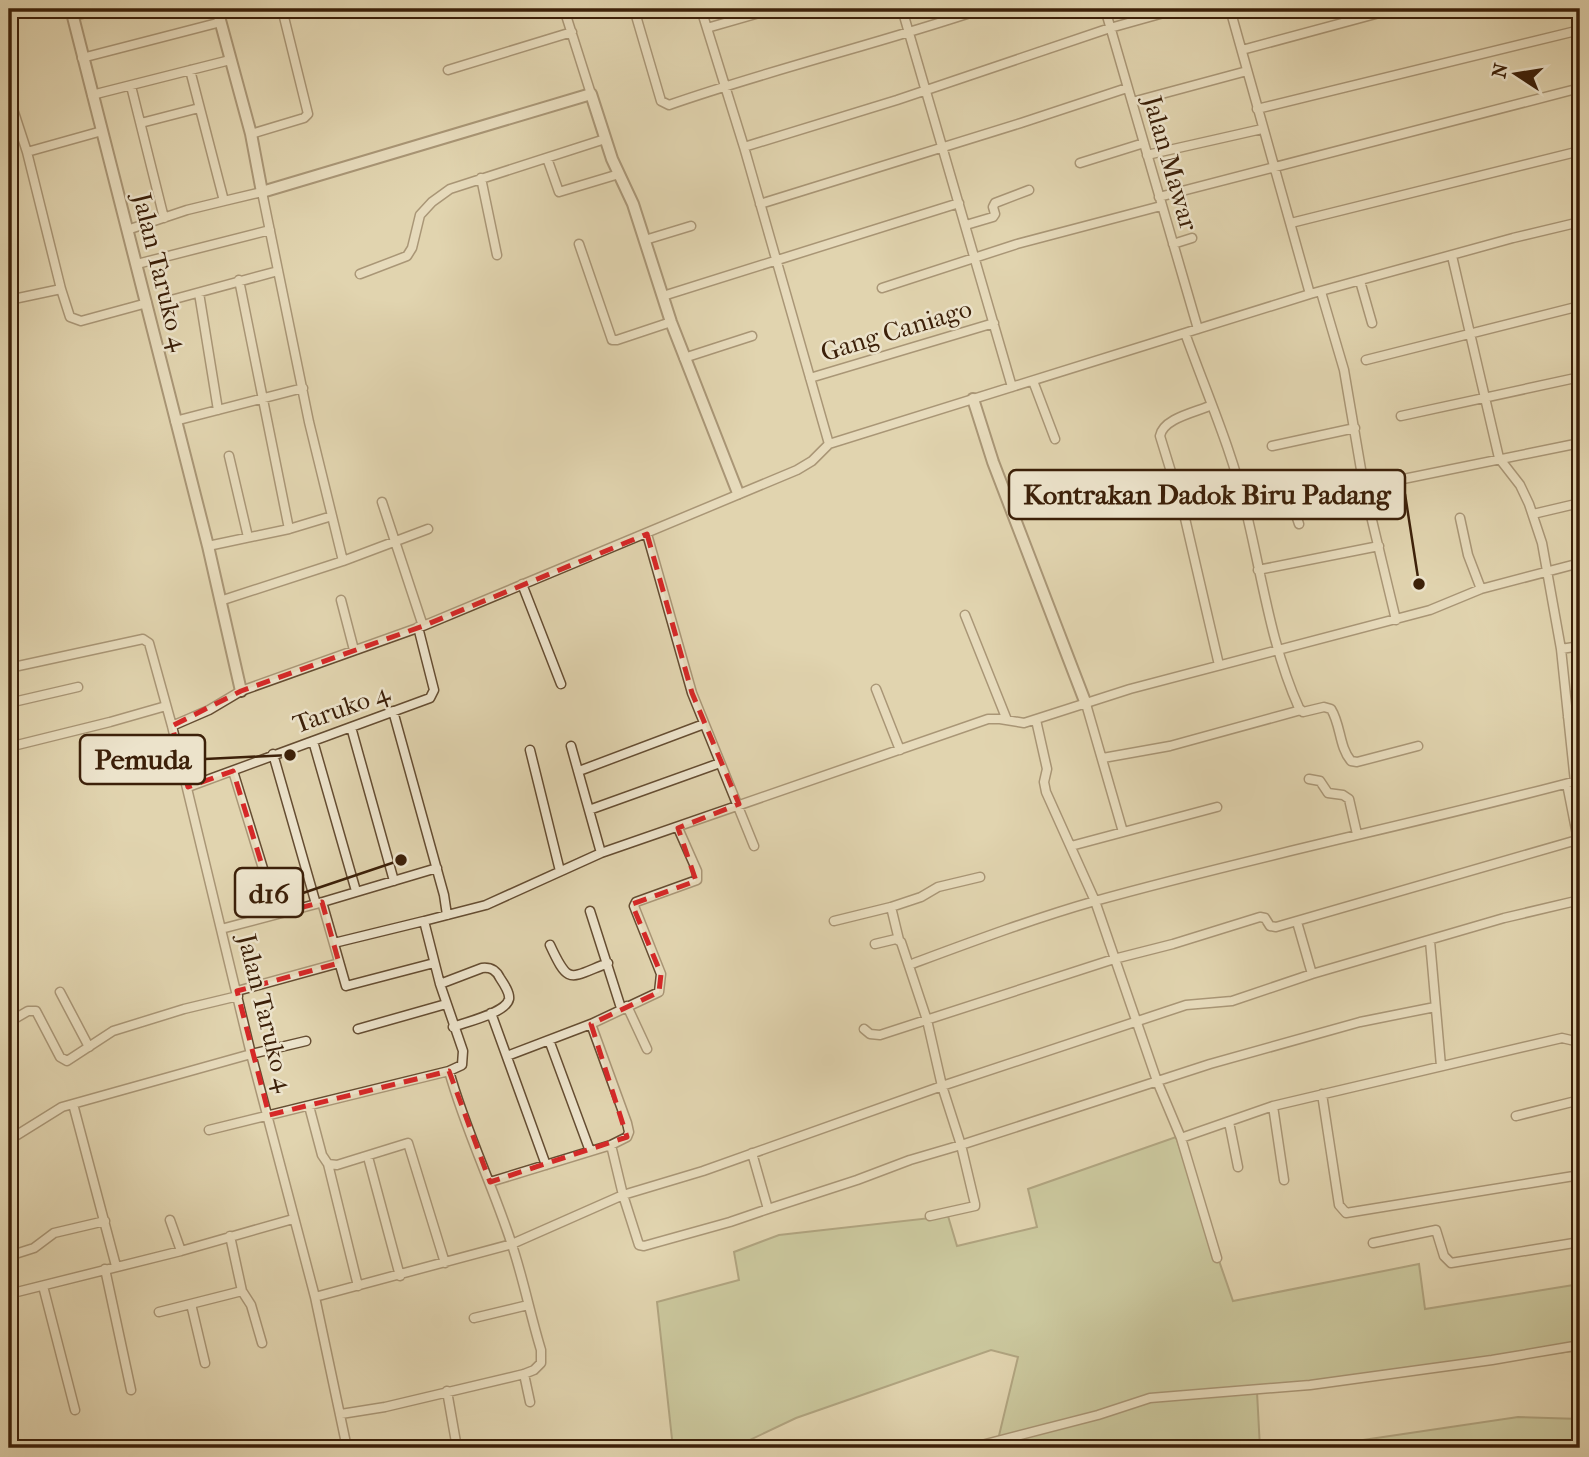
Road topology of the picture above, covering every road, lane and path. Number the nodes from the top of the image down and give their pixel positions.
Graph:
1 (23, 9) edge
2 (104, 9) edge
3 (217, 9) edge
4 (282, 9) edge
5 (564, 9) edge
6 (634, 9) edge
7 (701, 9) edge
8 (773, 9) edge
9 (902, 9) edge
10 (982, 9) edge
11 (1105, 9) edge
12 (1178, 9) edge
13 (1230, 9) edge
14 (1394, 9) edge
15 (9, 13) edge
16 (72, 13) edge
17 (221, 22) junction
18 (707, 28) junction
19 (1110, 28) junction
20 (1580, 30) edge
21 (572, 32) junction
22 (909, 34) junction
23 (1242, 50) junction
24 (82, 58) junction
25 (230, 60) junction
26 (190, 70) junction
27 (448, 70) dead end
28 (1247, 71) junction
29 (726, 85) junction
30 (131, 86) junction
31 (1127, 88) junction
32 (1580, 88) edge
33 (925, 89) junction
34 (590, 94) junction
35 (92, 95) junction
36 (9, 97) edge
37 (1132, 102) junction
38 (199, 108) junction
39 (1257, 109) junction
40 (141, 123) junction
41 (1262, 129) junction
42 (102, 131) junction
43 (251, 134) junction
44 (605, 139) junction
45 (1144, 143) junction
46 (744, 147) junction
47 (942, 147) junction
48 (1580, 151) edge
49 (27, 152) junction
50 (1147, 155) junction
51 (547, 158) junction
52 (1080, 163) dead end
53 (1273, 167) junction
54 (619, 174) junction
55 (481, 178) junction
56 (1029, 190) dead end
57 (262, 192) junction
58 (224, 201) junction
59 (1160, 202) junction
60 (959, 203) junction
61 (760, 204) junction
62 (164, 218) junction
63 (1580, 222) edge
64 (1292, 223) junction
65 (966, 225) junction
66 (691, 226) dead end
67 (127, 230) junction
68 (270, 230) junction
69 (1192, 238) dead end
70 (645, 240) junction
71 (579, 244) dead end
72 (1173, 244) junction
73 (497, 255) dead end
74 (1452, 256) junction
75 (976, 259) junction
76 (777, 261) junction
77 (137, 264) junction
78 (278, 271) junction
79 (360, 274) dead end
80 (240, 280) junction
81 (1360, 281) junction
82 (882, 288) dead end
83 (9, 289) edge
84 (61, 289) junction
85 (1321, 292) junction
86 (199, 293) junction
87 (1310, 294) junction
88 (663, 296) junction
89 (10, 300) edge
90 (171, 300) dead end
91 (147, 303) junction
92 (1580, 306) edge
93 (671, 322) junction
94 (994, 323) junction
95 (1372, 323) dead end
96 (1198, 329) junction
97 (1471, 332) junction
98 (1185, 333) junction
99 (752, 336) dead end
100 (684, 358) junction
101 (1366, 360) dead end
102 (1580, 377) edge
103 (810, 378) junction
104 (1032, 381) junction
105 (1012, 387) junction
106 (303, 388) junction
107 (1486, 398) junction
108 (262, 400) junction
109 (973, 400) junction
110 (1212, 405) junction
111 (218, 410) junction
112 (1401, 416) dead end
113 (175, 421) junction
114 (1355, 428) junction
115 (1055, 439) dead end
116 (1580, 443) edge
117 (829, 444) junction
118 (1272, 446) dead end
119 (229, 456) dead end
120 (1499, 458) junction
121 (1363, 485) junction
122 (738, 493) junction
123 (1290, 497) junction
124 (382, 502) dead end
125 (1580, 503) edge
126 (1246, 509) junction
127 (1533, 513) junction
128 (332, 516) junction
129 (1460, 518) dead end
130 (1299, 524) dead end
131 (289, 529) junction
132 (428, 529) dead end
133 (647, 534) junction
134 (248, 537) junction
135 (394, 543) junction
136 (208, 546) junction
137 (1379, 546) junction
138 (343, 561) junction
139 (1580, 564) edge
140 (1258, 570) junction
141 (1548, 571) junction
142 (522, 584) junction
143 (1481, 589) junction
144 (341, 600) dead end
145 (220, 601) junction
146 (965, 615) dead end
147 (1396, 620) junction
148 (421, 627) junction
149 (1580, 646) edge
150 (1561, 649) junction
151 (354, 650) junction
152 (1280, 651) junction
153 (1219, 665) junction
154 (9, 668) edge
155 (561, 684) dead end
156 (78, 687) dead end
157 (876, 689) dead end
158 (241, 691) junction
159 (9, 703) edge
160 (1086, 704) junction
161 (166, 706) junction
162 (393, 710) junction
163 (1301, 710) junction
164 (1580, 713) edge
165 (1568, 717) junction
166 (1007, 720) junction
167 (1036, 720) junction
168 (704, 724) junction
169 (172, 726) junction
170 (351, 727) junction
171 (313, 741) junction
172 (571, 746) dead end
173 (1418, 746) dead end
174 (9, 747) edge
175 (530, 750) dead end
176 (900, 750) junction
177 (274, 754) junction
178 (1103, 758) junction
179 (720, 763) junction
180 (233, 771) junction
181 (579, 771) junction
182 (1309, 779) dead end
183 (1574, 782) edge
184 (188, 787) junction
185 (739, 804) junction
186 (1217, 807) dead end
187 (589, 810) junction
188 (678, 828) junction
189 (1123, 832) junction
190 (1357, 834) junction
191 (1577, 840) junction
192 (754, 846) dead end
193 (1071, 846) junction
194 (1580, 850) edge
195 (601, 853) junction
196 (436, 868) junction
197 (560, 871) junction
198 (980, 877) dead end
199 (394, 881) junction
200 (356, 891) junction
201 (1580, 900) edge
202 (1095, 901) junction
203 (319, 903) junction
204 (891, 906) junction
205 (590, 911) dead end
206 (277, 914) junction
207 (447, 915) junction
208 (424, 921) junction
209 (834, 921) dead end
210 (1297, 922) junction
211 (221, 929) junction
212 (899, 940) junction
213 (1430, 941) junction
214 (334, 943) junction
215 (875, 944) dead end
216 (550, 945) dead end
217 (1114, 959) junction
218 (339, 963) junction
219 (434, 963) junction
220 (608, 963) junction
221 (909, 965) junction
222 (1312, 974) junction
223 (440, 984) junction
224 (60, 992) dead end
225 (238, 993) junction
226 (446, 1004) junction
227 (624, 1007) junction
228 (1436, 1007) junction
229 (491, 1013) junction
230 (927, 1020) junction
231 (1136, 1020) junction
232 (9, 1022) edge
233 (591, 1024) junction
234 (453, 1027) junction
235 (358, 1029) dead end
236 (864, 1029) dead end
237 (549, 1040) junction
238 (306, 1041) dead end
239 (89, 1047) junction
240 (647, 1049) dead end
241 (251, 1054) junction
242 (507, 1056) junction
243 (1580, 1056) edge
244 (1441, 1066) junction
245 (449, 1071) junction
246 (1157, 1081) junction
247 (942, 1086) junction
248 (1322, 1094) junction
249 (1580, 1100) edge
250 (73, 1104) junction
251 (309, 1106) junction
252 (1273, 1107) junction
253 (269, 1115) junction
254 (1516, 1116) dead end
255 (1229, 1122) junction
256 (209, 1130) dead end
257 (1181, 1138) junction
258 (9, 1140) edge
259 (611, 1144) junction
260 (961, 1145) junction
261 (590, 1151) junction
262 (752, 1153) junction
263 (368, 1157) junction
264 (328, 1164) junction
265 (546, 1165) junction
266 (1238, 1167) dead end
267 (1580, 1175) edge
268 (1284, 1180) dead end
269 (490, 1182) junction
270 (623, 1195) junction
271 (768, 1209) junction
272 (930, 1216) dead end
273 (293, 1219) junction
274 (170, 1220) dead end
275 (105, 1221) junction
276 (230, 1236) junction
277 (1580, 1242) edge
278 (1373, 1243) dead end
279 (512, 1244) junction
280 (181, 1251) junction
281 (9, 1256) edge
282 (1217, 1258) dead end
283 (445, 1263) junction
284 (116, 1266) junction
285 (104, 1269) junction
286 (400, 1276) junction
287 (43, 1286) junction
288 (358, 1286) junction
289 (242, 1291) junction
290 (9, 1294) edge
291 (315, 1297) junction
292 (191, 1304) junction
293 (528, 1305) junction
294 (159, 1312) dead end
295 (474, 1318) dead end
296 (262, 1343) dead end
297 (1580, 1345) edge
298 (205, 1363) dead end
299 (524, 1374) junction
300 (131, 1390) dead end
301 (447, 1391) junction
302 (530, 1402) dead end
303 (75, 1410) dead end
304 (341, 1414) junction
305 (9, 1430) edge
306 (13, 1448) edge
307 (347, 1448) edge
308 (457, 1448) edge
309 (970, 1448) edge

1 - 15 street
2 - 16 street
3 - 17 street
4 - 43 street
5 - 21 street
6 - 29 street
7 - 18 street
8 - 18 street
9 - 22 street
10 - 22 street
11 - 19 street, Jalan Mawar
12 - 19 street
13 - 23 street
14 - 23 street
16 - 24 street, Jalan Taruko 4
17 - 24 street
17 - 25 street
18 - 29 street
19 - 31 street, Jalan Mawar
19 - 33 street
20 - 39 street
21 - 27 street
21 - 34 street
22 - 29 street
22 - 33 street
23 - 28 street
24 - 35 street, Jalan Taruko 4
25 - 26 street
25 - 43 street
26 - 30 street
26 - 38 street
28 - 37 street
28 - 39 street
29 - 46 street
30 - 35 street
30 - 40 street
31 - 37 street, Jalan Mawar
31 - 47 street
32 - 53 street
33 - 46 street
33 - 47 street
34 - 44 street
34 - 57 street
35 - 42 street, Jalan Taruko 4
36 - 49 street
37 - 45 street, Jalan Mawar
38 - 40 street
38 - 58 street
39 - 41 street
40 - 62 street
41 - 50 street
41 - 53 street
42 - 49 street
42 - 67 street, Jalan Taruko 4
43 - 57 street
44 - 51 street
44 - 54 street
45 - 50 street, Jalan Mawar
45 - 52 street
46 - 61 street
47 - 60 street
47 - 61 street
48 - 64 street
49 - 84 street
50 - 59 street, Jalan Mawar
51 - 54 street
51 - 55 street
53 - 59 street
53 - 64 street
54 - 70 street
55 - 73 street
55 - 79 street
56 - 65 street
57 - 58 street
57 - 68 street
58 - 62 street
59 - 72 street, Jalan Mawar
59 - 75 street
60 - 65 street
60 - 76 street
61 - 76 street
62 - 67 street
63 - 74 street
64 - 87 street
65 - 75 street
66 - 70 street
67 - 77 street, Jalan Taruko 4
68 - 77 street
68 - 78 street
69 - 72 street
70 - 88 street
71 - 93 street
72 - 96 street, Jalan Mawar
74 - 81 street
74 - 97 street
75 - 82 street
75 - 94 street
76 - 88 street
76 - 103 street
77 - 91 street, Jalan Taruko 4
78 - 80 street
78 - 106 street
80 - 86 street
80 - 108 street
81 - 85 street
81 - 95 street
83 - 89 street
84 - 89 street
84 - 91 street
85 - 87 street
85 - 114 street
86 - 90 street
86 - 111 street
87 - 96 street
88 - 93 street
91 - 113 street, Jalan Taruko 4
92 - 97 street
93 - 100 street
94 - 103 street, Gang Caniago
94 - 105 street
96 - 98 street
97 - 101 street
97 - 107 street
98 - 104 street
98 - 110 street
99 - 100 street
100 - 122 street
102 - 107 street
103 - 117 street
104 - 105 street
104 - 115 street
105 - 109 street
106 - 108 street
106 - 128 street
107 - 112 street
107 - 120 street
108 - 111 street
108 - 131 street
109 - 117 street
109 - 160 street
110 - 126 street
110 - 153 street
111 - 113 street
113 - 136 street, Jalan Taruko 4
114 - 118 street
114 - 121 street
116 - 120 street
117 - 122 street
119 - 134 street
120 - 121 street
120 - 127 street
121 - 123 street
121 - 137 street
122 - 133 street
123 - 126 street
123 - 130 street
124 - 135 street
125 - 127 street
126 - 140 street
127 - 141 street
128 - 131 street
128 - 138 street
129 - 143 street
131 - 134 street
132 - 135 street
133 - 142 street
133 - 168 street
134 - 136 street
135 - 138 street
135 - 148 street
136 - 145 street, Jalan Taruko 4
137 - 140 street
137 - 147 street
138 - 145 street
139 - 141 street
140 - 152 street
141 - 143 street
141 - 150 street
142 - 148 street
142 - 155 street
143 - 147 street
144 - 151 street
145 - 158 street, Jalan Taruko 4
146 - 166 street
147 - 152 street
148 - 151 street
148 - 162 street, Taruko 4
149 - 150 street
150 - 165 street
151 - 158 street
152 - 153 street
152 - 163 street
153 - 160 street
154 - 161 street, Jalan Taruko 4
156 - 159 street
157 - 176 street
158 - 169 street
160 - 167 street
160 - 178 street
161 - 169 street, Jalan Taruko 4
161 - 174 street
162 - 170 street, Taruko 4
162 - 196 street
163 - 173 street
163 - 178 street
164 - 165 street
165 - 183 street
166 - 167 street
166 - 176 street
167 - 193 street
168 - 179 street
168 - 181 street
169 - 184 street, Jalan Taruko 4
170 - 171 street, Taruko 4
170 - 199 street
171 - 177 street, Taruko 4
171 - 200 street
172 - 181 street
175 - 197 street
176 - 185 street
177 - 180 street, Taruko 4
177 - 203 street
178 - 189 street
179 - 185 street
179 - 187 street
180 - 184 street, Taruko 4
180 - 206 street
181 - 187 street
182 - 190 street
183 - 190 street
183 - 191 street
184 - 211 street, Jalan Taruko 4
185 - 188 street
185 - 192 street
186 - 189 street
187 - 195 street
188 - 195 street
188 - 227 street
189 - 193 street
190 - 202 street
191 - 194 street
191 - 210 street
193 - 202 street
195 - 197 street
196 - 199 street
196 - 207 street
197 - 207 street
198 - 204 street
199 - 200 street
200 - 203 street
201 - 213 street
202 - 217 street
202 - 221 street
203 - 206 street
203 - 214 street
204 - 209 street
204 - 212 street
205 - 220 street
206 - 211 street
207 - 208 street
208 - 214 street
208 - 219 street
210 - 217 street
210 - 222 street
211 - 225 street, Jalan Taruko 4
212 - 215 street
212 - 221 street
213 - 222 street
213 - 228 street
214 - 218 street
216 - 220 street
217 - 230 street
217 - 231 street
218 - 219 street
218 - 225 street
219 - 223 street
220 - 227 street
221 - 230 street
222 - 231 street
223 - 226 street
223 - 229 street
224 - 239 street
225 - 239 street
225 - 241 street, Jalan Taruko 4
226 - 234 street
226 - 235 street
227 - 233 street
227 - 240 street
228 - 244 street
228 - 246 street
229 - 234 street
229 - 242 street
230 - 236 street
230 - 247 street
231 - 246 street
231 - 247 street
232 - 239 street
233 - 237 street
233 - 259 street
234 - 245 street
237 - 242 street
237 - 261 street
238 - 241 street
241 - 250 street
241 - 253 street, Jalan Taruko 4
242 - 265 street
243 - 244 street
244 - 248 street
245 - 251 street
245 - 269 street
246 - 257 street
246 - 260 street
247 - 260 street
247 - 262 street
248 - 252 street
248 - 267 street
249 - 254 street
250 - 258 street
250 - 275 street
251 - 253 street
251 - 264 street
252 - 255 street
252 - 268 street
253 - 256 street
253 - 273 street, Jalan Taruko 4
255 - 257 street
255 - 266 street
257 - 282 street
259 - 261 street
259 - 270 street
260 - 271 street
260 - 272 street
261 - 265 street
262 - 270 street
262 - 271 street
263 - 264 street
263 - 283 street
263 - 286 street
264 - 288 street
265 - 269 street
269 - 279 street
270 - 271 street
270 - 279 street
273 - 276 street
273 - 291 street, Jalan Taruko 4
274 - 280 street
275 - 281 street
275 - 284 street
276 - 280 street
276 - 289 street
277 - 278 street
279 - 283 street
279 - 293 street
280 - 284 street
283 - 286 street
284 - 285 street
285 - 287 street
285 - 300 street
286 - 288 street
287 - 290 street
287 - 303 street
288 - 291 street
289 - 292 street
289 - 296 street
291 - 304 street, Jalan Taruko 4
292 - 294 street
292 - 298 street
293 - 295 street
293 - 299 street
297 - 309 street
299 - 301 street
299 - 302 street
301 - 304 street
301 - 308 street
304 - 307 street, Jalan Taruko 4
305 - 306 street

